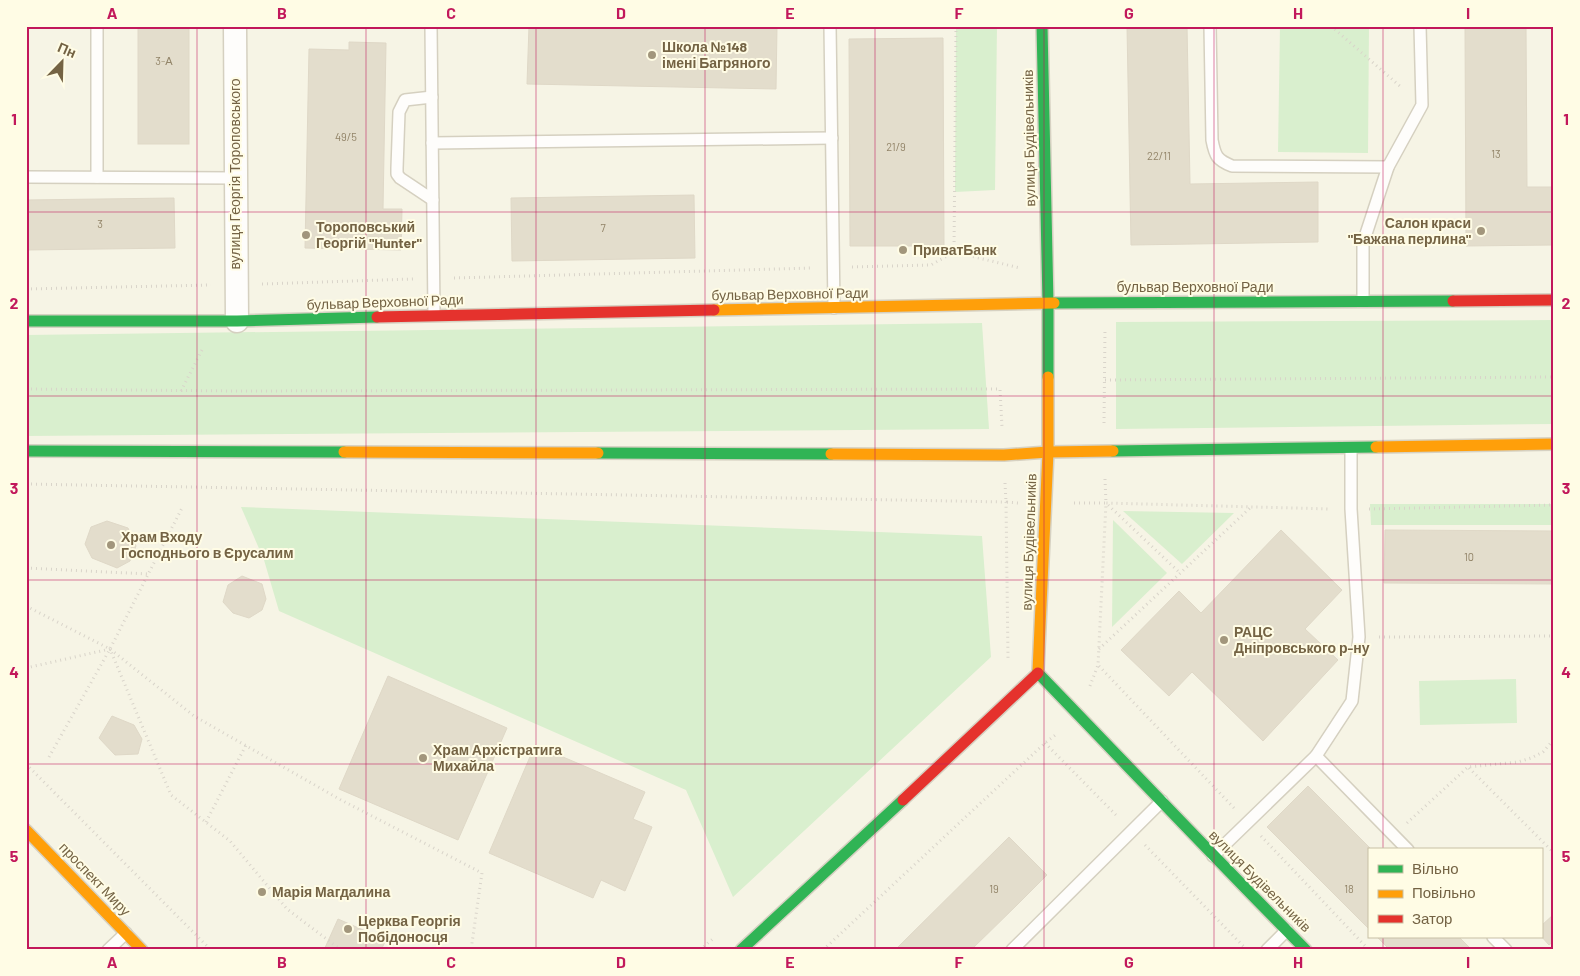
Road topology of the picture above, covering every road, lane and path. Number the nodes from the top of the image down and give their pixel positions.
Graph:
1 (97, 26) edge
2 (235, 26) edge
3 (431, 26) edge
4 (830, 26) edge
5 (956, 26) edge
6 (1042, 26) edge
7 (1210, 26) edge
8 (1331, 26) edge
9 (1420, 26) edge
10 (432, 97) junction
11 (1422, 105) junction
12 (832, 138) junction
13 (432, 143) junction
14 (1388, 168) junction
15 (26, 177) edge
16 (97, 177) junction
17 (236, 178) junction
18 (433, 200) junction
19 (954, 252) junction
20 (834, 268) junction
21 (1047, 274) junction
22 (434, 279) junction
23 (236, 284) junction
24 (26, 289) edge
25 (1363, 300) junction
26 (1554, 300) edge
27 (1105, 302) junction
28 (1048, 303) junction
29 (834, 308) junction
30 (434, 315) junction
31 (26, 321) edge
32 (237, 321) junction
33 (1554, 377) edge
34 (1105, 380) junction
35 (26, 389) edge
36 (1554, 444) edge
37 (1351, 448) junction
38 (26, 451) edge
39 (1104, 451) junction
40 (1048, 452) junction
41 (1004, 454) junction
42 (26, 484) edge
43 (1006, 502) junction
44 (1106, 503) junction
45 (1554, 505) edge
46 (183, 506) dead end
47 (1250, 507) junction
48 (1351, 509) junction
49 (26, 568) edge
50 (1180, 573) junction
51 (148, 574) junction
52 (26, 606) edge
53 (1554, 636) edge
54 (1359, 638) junction
55 (110, 649) junction
56 (1098, 650) junction
57 (1008, 662) dead end
58 (26, 668) edge
59 (1038, 673) junction
60 (1554, 739) edge
61 (1045, 743) dead end
62 (246, 745) junction
63 (1316, 756) junction
64 (49, 757) dead end
65 (26, 764) edge
66 (1468, 767) junction
67 (1162, 801) junction
68 (206, 822) junction
69 (1248, 822) junction
70 (26, 830) edge
71 (1394, 836) junction
72 (1406, 848) edge
73 (1554, 853) edge
74 (1213, 856) junction
75 (1287, 930) junction
76 (126, 933) junction
77 (1495, 938) edge
78 (108, 950) edge
79 (142, 950) edge
80 (211, 950) edge
81 (341, 950) edge
82 (471, 950) edge
83 (741, 950) edge
84 (823, 950) edge
85 (1012, 950) edge
86 (1267, 950) edge
87 (1306, 950) edge
88 (1369, 950) edge
89 (1506, 950) edge

1 - 16 lane
2 - 17 street, вулиця Георгія Тороповського
3 - 10 lane
4 - 12 lane
5 - 19 path
6 - 21 street, вулиця Будівельників
7 - 14 lane
8 - 11 path
9 - 11 lane
10 - 13 lane
10 - 18 lane
11 - 14 lane
12 - 13 lane
12 - 20 lane
13 - 18 lane
14 - 25 lane
15 - 16 lane
16 - 17 lane
17 - 23 street, вулиця Георгія Тороповського
18 - 22 lane
19 - 20 path
19 - 21 path
20 - 22 path
20 - 29 lane
21 - 28 street, вулиця Будівельників
22 - 23 path
22 - 30 lane
23 - 24 path
23 - 32 street, вулиця Георгія Тороповського
25 - 26 street, бульвар Верховної Ради
25 - 27 street, бульвар Верховної Ради
27 - 28 street, бульвар Верховної Ради
27 - 34 path
28 - 29 street, бульвар Верховної Ради
28 - 40 street, вулиця Будівельників
29 - 30 street, бульвар Верховної Ради
30 - 32 street, бульвар Верховної Ради
31 - 32 street, бульвар Верховної Ради
33 - 34 path
34 - 39 path
35 - 41 path
36 - 37 street
37 - 39 street
37 - 48 lane
38 - 41 street
39 - 40 street
39 - 44 path
40 - 41 street
40 - 59 street, вулиця Будівельників
41 - 43 path
42 - 43 path
43 - 57 path
44 - 47 path
44 - 50 path
44 - 56 path
45 - 48 path
46 - 51 path
47 - 48 path
47 - 50 path
48 - 54 lane
49 - 51 path
50 - 56 path
51 - 55 path
52 - 55 path
53 - 54 path
54 - 63 lane
55 - 58 path
55 - 62 path
55 - 64 path
55 - 68 path
56 - 69 path
59 - 67 street, вулиця Будівельників
59 - 83 street
60 - 66 path
61 - 84 path
62 - 68 path
62 - 82 path
63 - 69 lane
63 - 71 lane
65 - 80 path
66 - 71 path
66 - 73 path
67 - 74 street, вулиця Будівельників
67 - 85 lane
68 - 81 path
69 - 74 lane
69 - 88 path
70 - 76 street, проспект Миру
71 - 72 lane
74 - 75 street, вулиця Будівельників
75 - 86 lane
75 - 87 street, вулиця Будівельників
76 - 78 lane
76 - 79 street, проспект Миру
77 - 89 lane

